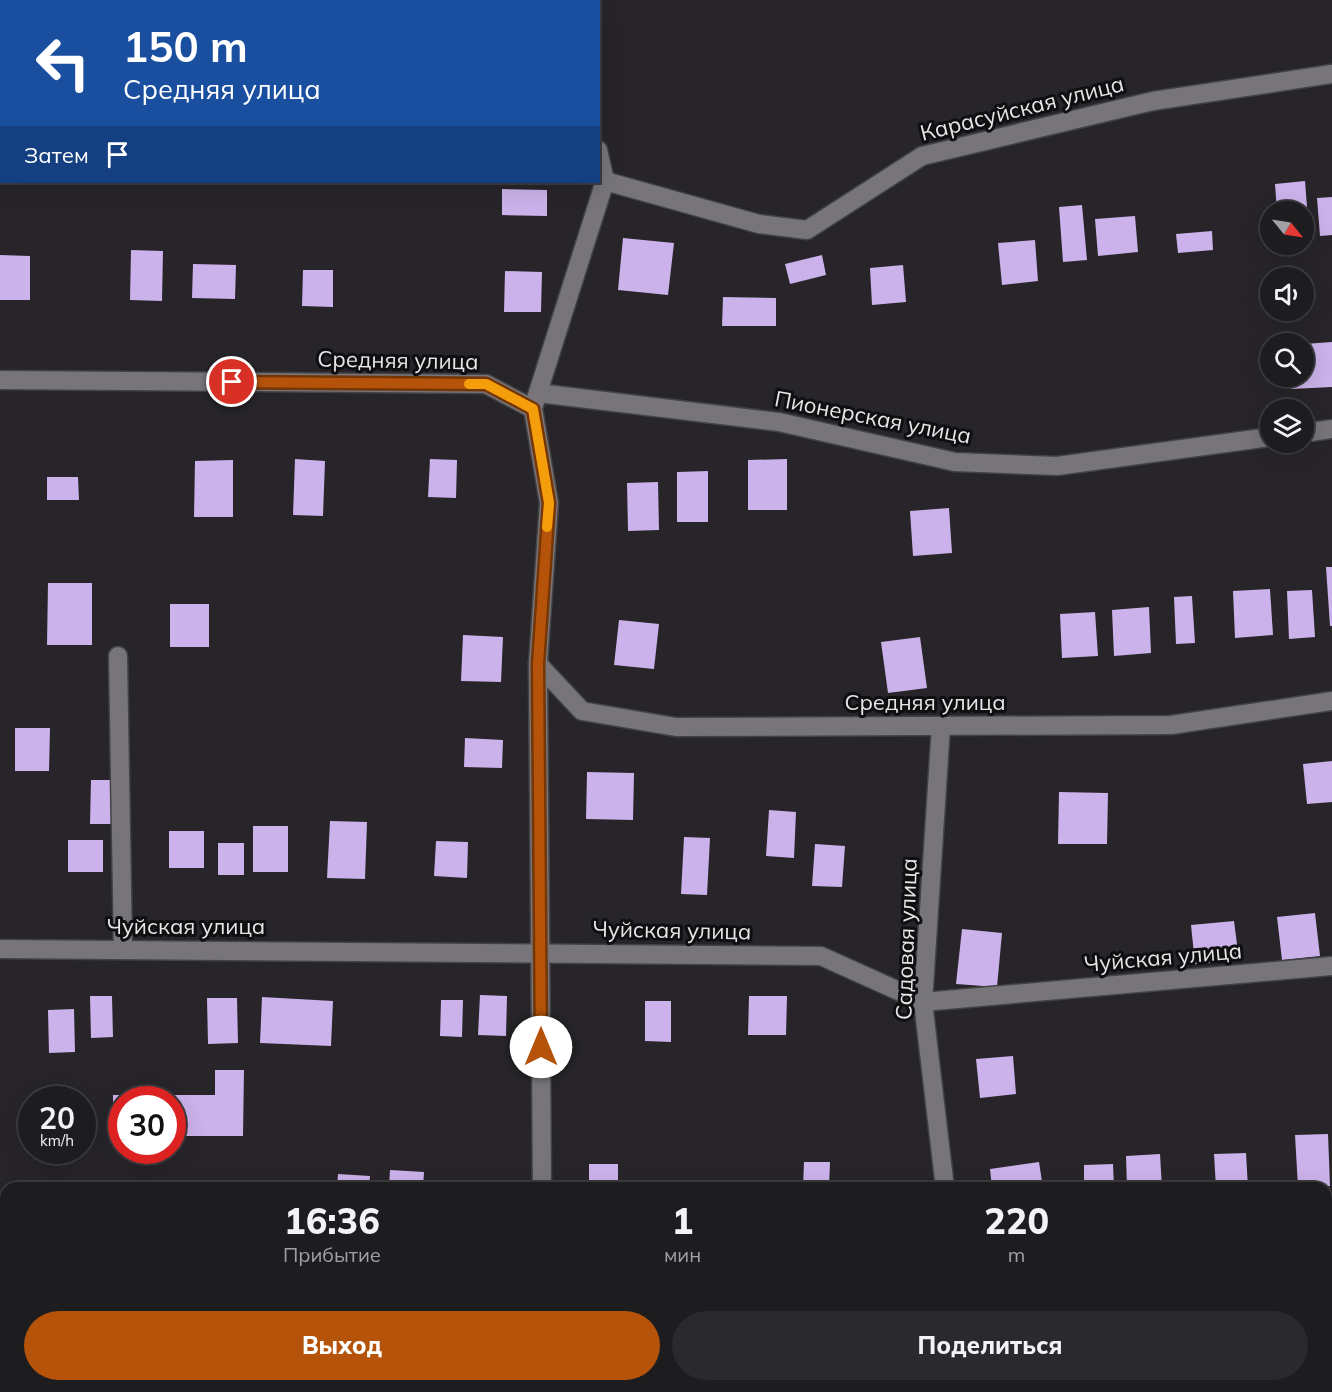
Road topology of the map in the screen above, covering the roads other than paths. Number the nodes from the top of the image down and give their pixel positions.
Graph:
1 (1332, 74) edge
2 (600, 159) edge
3 (605, 182) junction
4 (0, 380) edge
5 (535, 401) junction
6 (1332, 429) edge
7 (1314, 432) edge
8 (1260, 438) edge
9 (118, 656) dead end
10 (538, 664) junction
11 (1332, 701) edge
12 (941, 726) junction
13 (0, 949) edge
14 (123, 950) junction
15 (540, 953) junction
16 (1332, 966) edge
17 (923, 1002) junction
18 (542, 1182) edge
19 (944, 1182) edge

1 - 3 street, Карасуйская улица
2 - 3 street
3 - 5 street
4 - 5 street, Средняя улица
5 - 8 street, Пионерская улица
5 - 10 street
6 - 7 street
9 - 14 street
10 - 12 street, Средняя улица
10 - 15 street
11 - 12 street, Средняя улица
12 - 17 street, Садовая улица
13 - 14 street, Чуйская улица
14 - 15 street, Чуйская улица
15 - 17 street, Чуйская улица
15 - 18 street
16 - 17 street, Чуйская улица
17 - 19 street, Садовая улица

